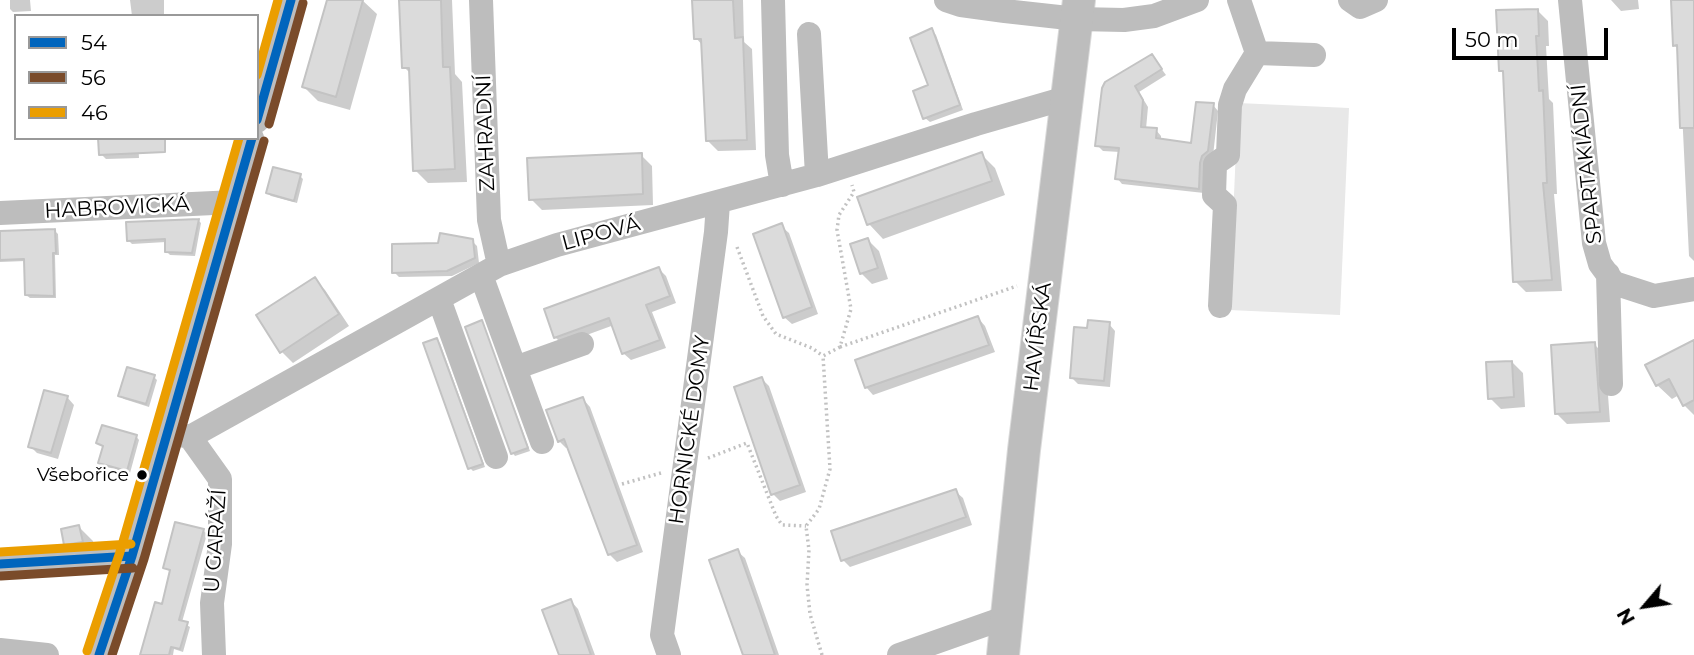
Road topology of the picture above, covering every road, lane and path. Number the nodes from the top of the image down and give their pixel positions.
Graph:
1 (291, 0) edge
2 (481, 0) edge
3 (773, 0) edge
4 (946, 0) edge
5 (1198, 0) edge
6 (1239, 0) edge
7 (1350, 0) edge
8 (1376, 0) edge
9 (1570, 0) edge
10 (1005, 5) edge
11 (1078, 9) edge
12 (809, 34) dead end
13 (1257, 53) junction
14 (1314, 55) dead end
15 (1066, 99) junction
16 (259, 114) edge
17 (251, 140) edge
18 (847, 167) junction
19 (817, 175) junction
20 (782, 186) junction
21 (235, 202) junction
22 (718, 203) junction
23 (0, 213) edge
24 (716, 232) junction
25 (490, 270) junction
26 (1608, 274) junction
27 (1045, 276) junction
28 (1694, 289) edge
29 (439, 299) junction
30 (1220, 306) dead end
31 (582, 344) dead end
32 (841, 347) junction
33 (823, 356) junction
34 (515, 368) junction
35 (1611, 384) dead end
36 (178, 434) junction
37 (542, 442) dead end
38 (496, 457) dead end
39 (685, 466) junction
40 (622, 484) dead end
41 (806, 526) junction
42 (132, 556) junction
43 (0, 564) edge
44 (1007, 617) junction
45 (0, 650) edge
46 (47, 655) edge
47 (99, 655) edge
48 (214, 655) edge
49 (669, 655) edge
50 (822, 655) edge
51 (899, 655) edge
52 (1003, 655) edge

1 - 16 street
2 - 25 street, ZAHRADNÍ
3 - 20 street
4 - 10 street
5 - 11 street
6 - 13 street
7 - 8 street
9 - 26 street, SPARTAKIÁDNÍ
10 - 11 street
11 - 15 main road, HAVÍŘSKÁ
12 - 19 street
13 - 14 street
13 - 30 street
15 - 18 street, LIPOVÁ
15 - 27 main road, HAVÍŘSKÁ
17 - 21 street
18 - 19 street, LIPOVÁ
18 - 32 path
19 - 20 street, LIPOVÁ
20 - 22 street, LIPOVÁ
21 - 23 street, HABROVICKÁ
21 - 36 street
22 - 24 street, HORNICKÉ DOMY
22 - 25 street, LIPOVÁ
24 - 33 path
24 - 39 street, HORNICKÉ DOMY
25 - 29 street, LIPOVÁ
25 - 34 street, ZAHRADNÍ
26 - 28 street, SPARTAKIÁDNÍ
26 - 35 street
27 - 32 path
27 - 44 main road, HAVÍŘSKÁ
29 - 36 street, LIPOVÁ
29 - 38 street
31 - 34 street
32 - 33 path
33 - 41 path
34 - 37 street, ZAHRADNÍ
36 - 42 street
36 - 48 street, U GARÁŽÍ
39 - 40 path
39 - 41 path
39 - 49 street, HORNICKÉ DOMY
41 - 50 path
42 - 43 street
42 - 47 street
44 - 51 street
44 - 52 main road, HAVÍŘSKÁ
45 - 46 street

